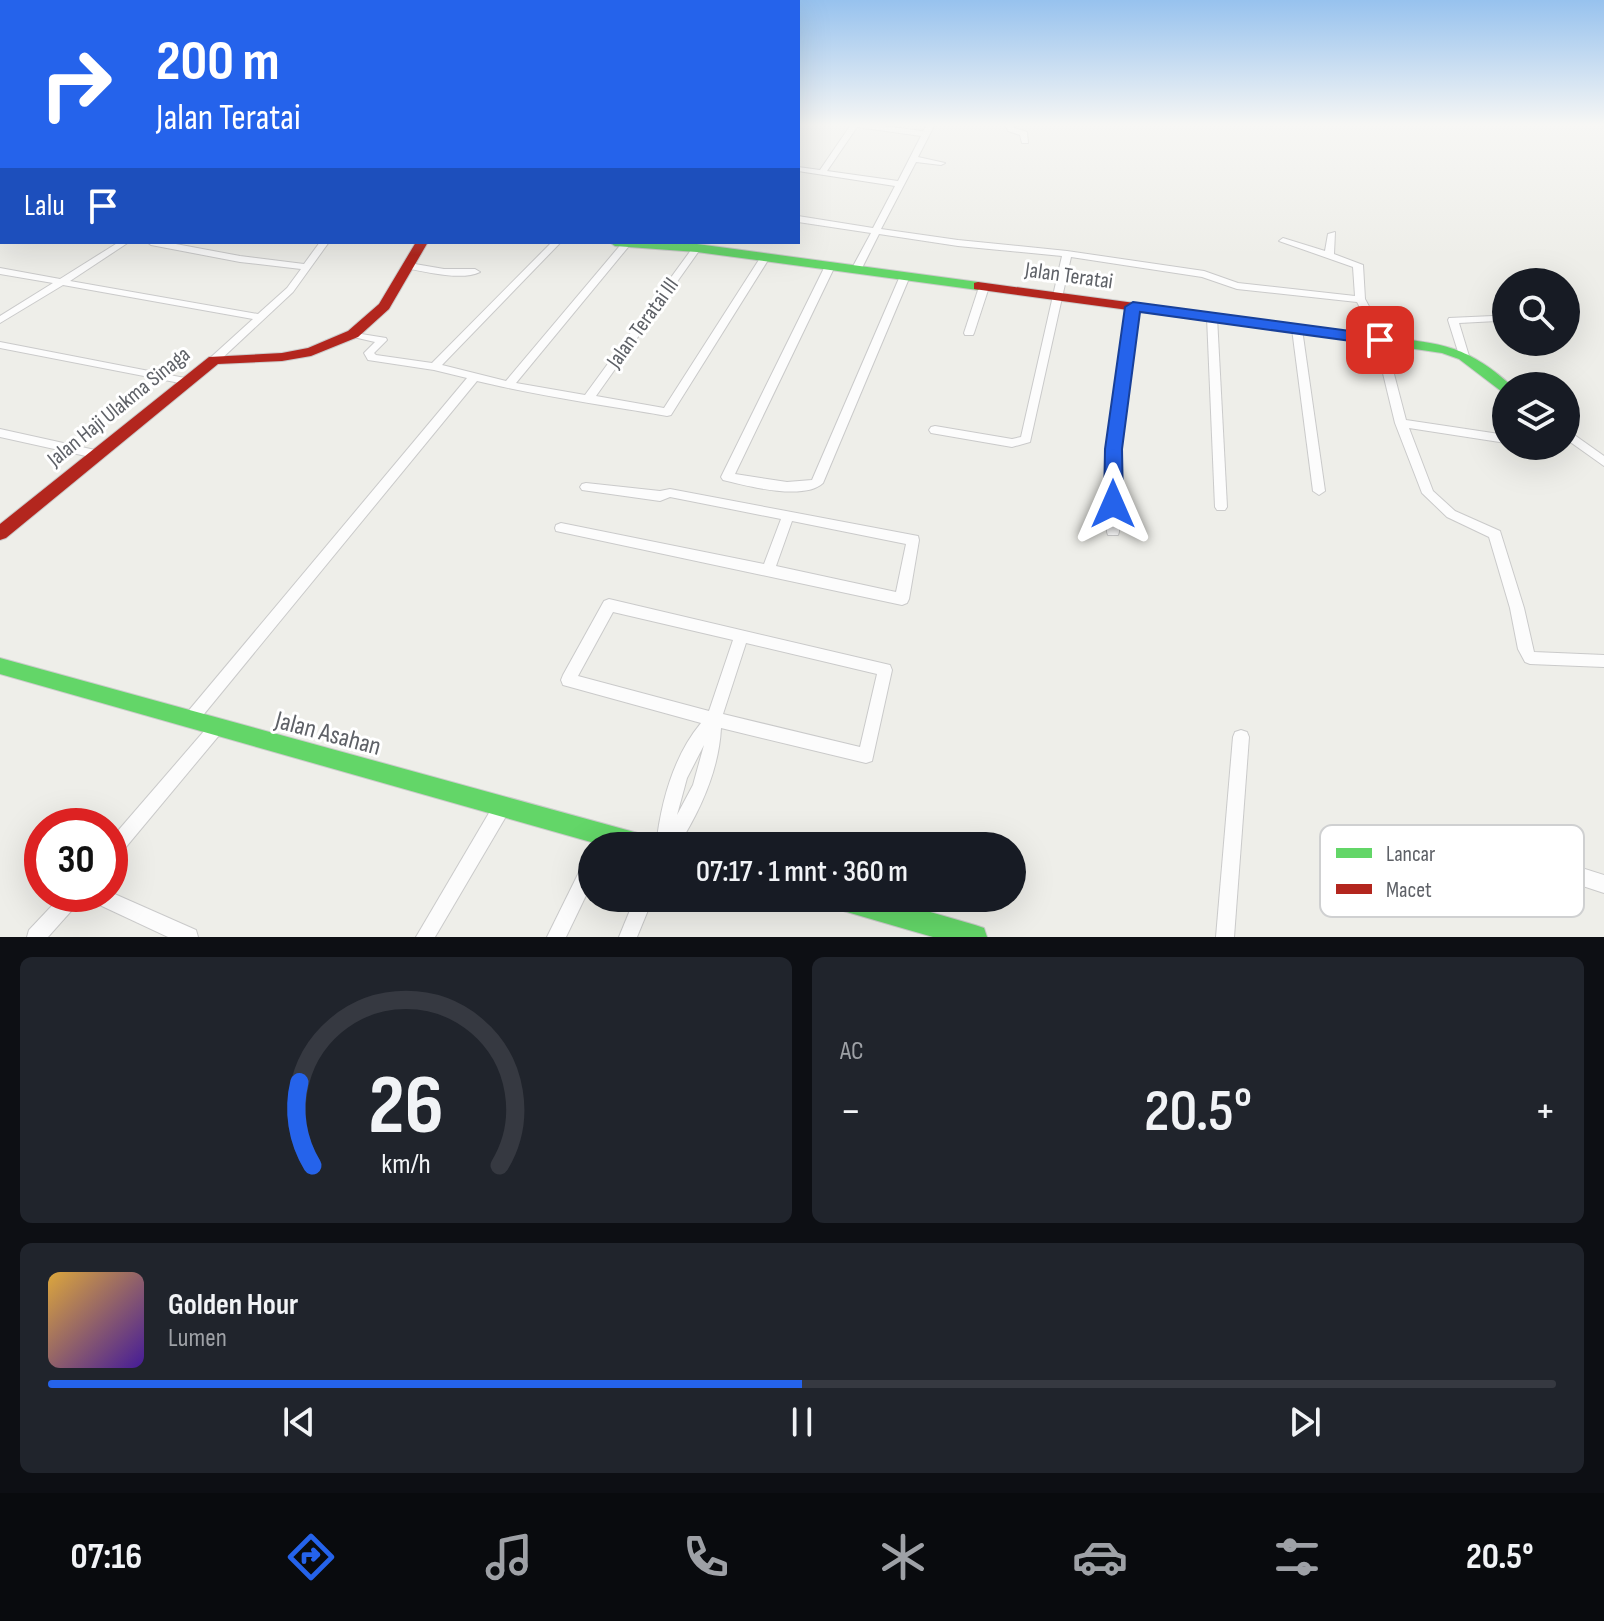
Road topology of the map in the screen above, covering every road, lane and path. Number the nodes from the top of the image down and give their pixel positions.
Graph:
1 (825, 168) edge
2 (908, 168) edge
3 (800, 169) edge
4 (822, 173) junction
5 (900, 184) junction
6 (800, 219) edge
7 (876, 232) junction
8 (1332, 234) dead end
9 (1283, 241) dead end
10 (122, 244) edge
11 (161, 244) edge
12 (324, 244) edge
13 (421, 244) edge
14 (555, 244) edge
15 (620, 244) edge
16 (636, 244) edge
17 (697, 248) junction
18 (1067, 254) junction
19 (1329, 255) junction
20 (765, 257) junction
21 (409, 266) junction
22 (830, 266) junction
23 (307, 267) junction
24 (856, 270) junction
25 (0, 271) edge
26 (475, 272) dead end
27 (905, 276) junction
28 (62, 282) junction
29 (984, 287) junction
30 (1058, 297) junction
31 (1360, 299) junction
32 (1133, 307) junction
33 (260, 317) junction
34 (1212, 317) junction
35 (1492, 319) edge
36 (0, 320) edge
37 (1297, 329) junction
38 (969, 333) dead end
39 (353, 334) junction
40 (1380, 340) junction
41 (0, 345) edge
42 (1464, 356) junction
43 (214, 360) junction
44 (434, 367) junction
45 (474, 377) junction
46 (1492, 377) edge
47 (185, 381) junction
48 (508, 385) junction
49 (588, 399) junction
50 (1401, 423) junction
51 (935, 430) dead end
52 (0, 433) edge
53 (1492, 437) edge
54 (1580, 446) edge
55 (95, 454) junction
56 (1604, 462) edge
57 (586, 487) dead end
58 (1319, 491) dead end
59 (1221, 507) dead end
60 (788, 516) junction
61 (561, 528) dead end
62 (1113, 532) dead end
63 (0, 533) edge
64 (768, 570) junction
65 (741, 638) junction
66 (1604, 661) edge
67 (0, 666) edge
68 (714, 719) junction
69 (190, 720) junction
70 (216, 728) junction
71 (1241, 737) dead end
72 (502, 807) junction
73 (128, 832) edge
74 (578, 832) edge
75 (667, 832) edge
76 (1584, 878) edge
77 (1604, 884) edge
78 (578, 892) edge
79 (128, 909) edge
80 (59, 912) edge
81 (638, 912) edge
82 (888, 912) edge
83 (36, 937) edge
84 (189, 937) edge
85 (425, 937) edge
86 (556, 937) edge
87 (628, 937) edge
88 (975, 937) edge
89 (1225, 937) edge

1 - 4 street
2 - 5 street
3 - 4 street
4 - 5 street
5 - 7 street
6 - 7 street
7 - 18 street
7 - 24 street
8 - 19 street
9 - 19 street
10 - 28 street
11 - 23 street
12 - 23 street
13 - 21 main road, Jalan Haji Ulakma Sinaga
14 - 44 street
15 - 48 street
16 - 17 main road, Jalan Teratai
17 - 20 main road, Jalan Teratai
17 - 49 street, Jalan Teratai III
18 - 30 street
18 - 31 street
19 - 31 street
20 - 22 main road, Jalan Teratai
20 - 49 street
21 - 26 street
21 - 39 main road, Jalan Haji Ulakma Sinaga
22 - 24 main road, Jalan Teratai
22 - 27 street
23 - 33 street
24 - 27 main road, Jalan Teratai
25 - 28 street
27 - 29 main road, Jalan Teratai
28 - 33 street
28 - 36 street
29 - 30 main road, Jalan Teratai
29 - 38 street
30 - 32 main road, Jalan Teratai
30 - 51 street
31 - 40 street
32 - 34 main road, Jalan Teratai
32 - 62 street
33 - 43 street
34 - 37 main road, Jalan Teratai
34 - 59 street
35 - 42 street
37 - 40 main road, Jalan Teratai
37 - 58 street
39 - 43 main road, Jalan Haji Ulakma Sinaga
39 - 44 street
40 - 42 main road, Jalan Teratai
40 - 50 street
41 - 47 street
42 - 46 main road, Jalan Teratai
43 - 47 main road, Jalan Haji Ulakma Sinaga
44 - 45 street
45 - 48 street
45 - 69 street
47 - 55 main road, Jalan Haji Ulakma Sinaga
48 - 49 street
50 - 53 street
50 - 66 street
52 - 55 street
54 - 56 street
55 - 63 main road, Jalan Haji Ulakma Sinaga
57 - 60 street
60 - 64 street
60 - 64 street
61 - 64 street
65 - 68 street
65 - 68 street
65 - 68 street
67 - 69 main road, Jalan Asahan
68 - 75 street
69 - 70 main road, Jalan Asahan
70 - 72 main road, Jalan Asahan
70 - 73 street
71 - 89 street
72 - 74 main road, Jalan Asahan
72 - 85 street
76 - 77 street
78 - 86 street
79 - 84 street
80 - 83 street
81 - 87 street
82 - 88 main road

